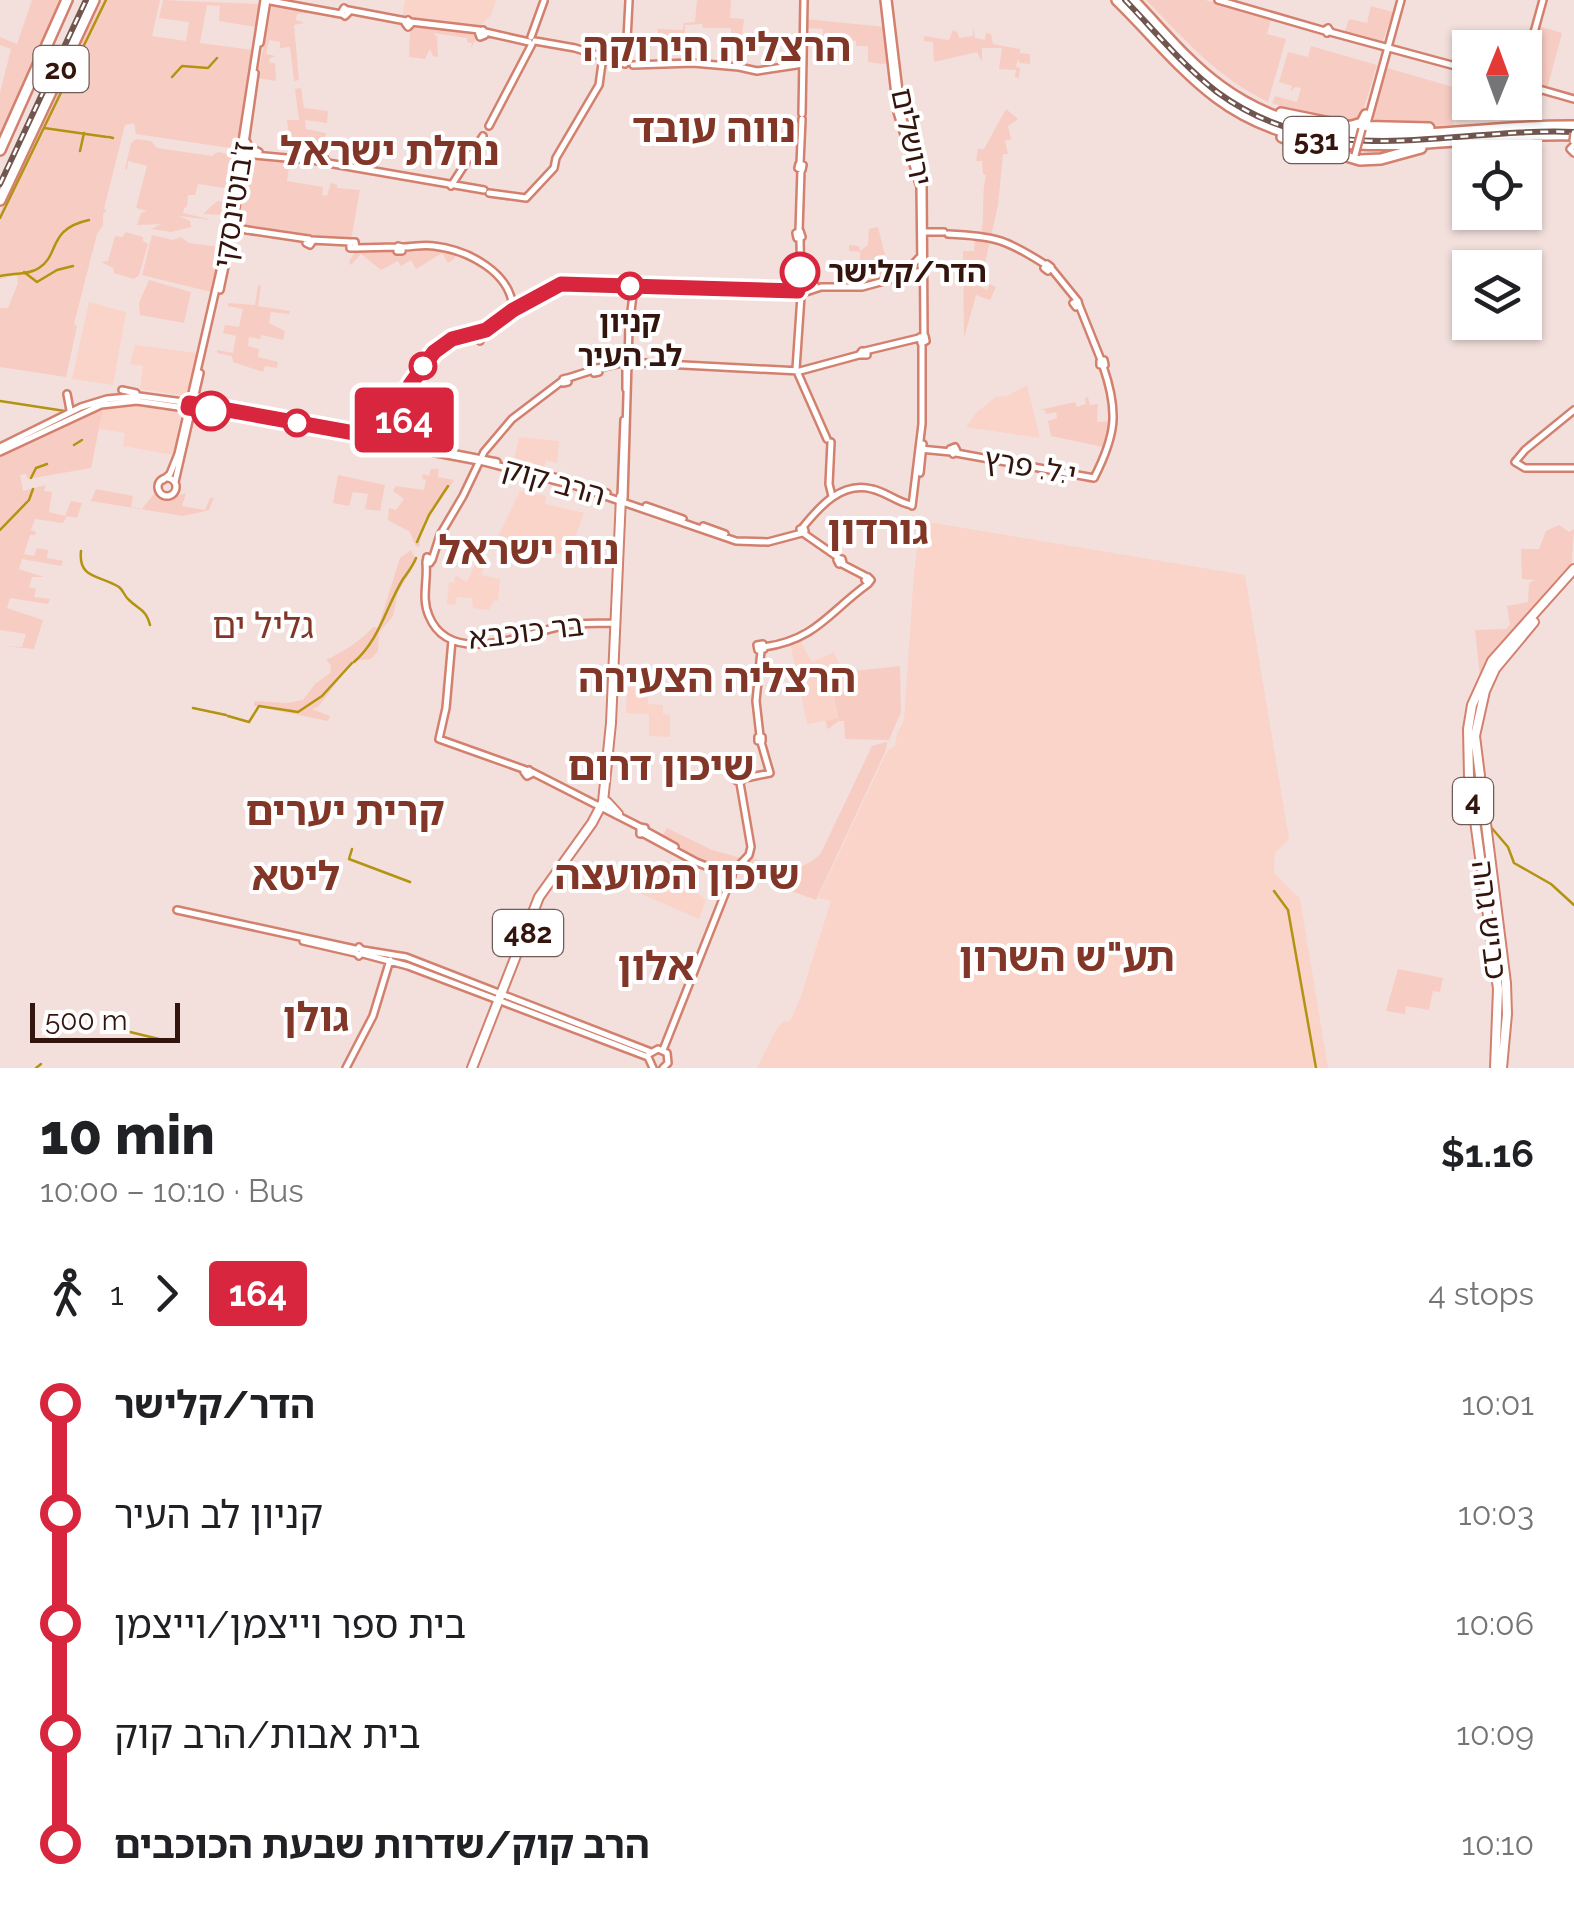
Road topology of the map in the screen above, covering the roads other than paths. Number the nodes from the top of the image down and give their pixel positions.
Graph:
1 (95, 0) edge
2 (804, 0) edge
3 (1117, 0) edge
4 (1133, 0) edge
5 (1218, 0) edge
6 (1400, 0) edge
7 (1543, 0) edge
8 (271, 1) edge
9 (546, 1) edge
10 (630, 1) edge
11 (66, 2) edge
12 (884, 2) edge
13 (1535, 30) edge
14 (532, 40) junction
15 (1387, 47) junction
16 (804, 53) junction
17 (603, 56) junction
18 (628, 60) junction
19 (813, 63) dead end
20 (803, 64) junction
21 (1452, 65) edge
22 (1215, 82) junction
23 (898, 83) junction
24 (1542, 90) edge
25 (1574, 98) edge
26 (1220, 100) junction
27 (901, 104) junction
28 (1368, 114) junction
29 (488, 126) dead end
30 (1345, 126) junction
31 (1364, 128) junction
32 (1387, 128) junction
33 (1485, 130) junction
34 (245, 132) junction
35 (482, 136) dead end
36 (1573, 137) edge
37 (1500, 138) junction
38 (0, 150) edge
39 (259, 152) junction
40 (239, 153) junction
41 (1357, 156) junction
42 (321, 160) junction
43 (451, 186) junction
44 (0, 200) edge
45 (235, 214) junction
46 (233, 230) junction
47 (926, 232) junction
48 (920, 256) junction
49 (922, 270) junction
50 (909, 272) junction
51 (922, 281) junction
52 (631, 287) junction
53 (800, 290) junction
54 (512, 297) junction
55 (630, 297) junction
56 (521, 306) junction
57 (632, 311) junction
58 (512, 312) junction
59 (922, 339) junction
60 (628, 364) junction
61 (798, 369) junction
62 (122, 390) dead end
63 (194, 392) junction
64 (67, 394) dead end
65 (153, 397) junction
66 (178, 404) junction
67 (190, 406) junction
68 (204, 408) junction
69 (1574, 410) edge
70 (64, 415) junction
71 (187, 421) junction
72 (400, 441) junction
73 (377, 442) junction
74 (925, 448) junction
75 (0, 450) edge
76 (624, 453) junction
77 (395, 455) dead end
78 (484, 458) junction
79 (1574, 468) edge
80 (163, 480) junction
81 (174, 482) junction
82 (831, 493) junction
83 (913, 496) junction
84 (620, 498) junction
85 (902, 503) junction
86 (912, 506) junction
87 (803, 530) junction
88 (1574, 569) edge
89 (1574, 578) edge
90 (615, 623) junction
91 (452, 640) junction
92 (611, 723) junction
93 (608, 750) junction
94 (603, 809) junction
95 (730, 874) junction
96 (177, 910) dead end
97 (390, 956) junction
98 (500, 999) junction
99 (663, 1050) junction
100 (650, 1054) junction
101 (346, 1068) edge
102 (474, 1068) edge
103 (652, 1068) edge
104 (664, 1068) edge
105 (1499, 1068) edge

1 - 44 highway, 20
2 - 16 street
3 - 26 highway, 531
4 - 22 highway, 531
5 - 15 street
6 - 15 street
7 - 13 street
8 - 14 street
8 - 34 street, ז'בוטינסקי
8 - 34 street, ז'בוטינסקי
9 - 14 street
10 - 18 street
11 - 38 highway, 20
12 - 23 street, ירושלים
12 - 47 street, ירושלים
14 - 17 street
14 - 29 street
15 - 21 street
15 - 28 street
16 - 19 street
16 - 20 street
17 - 18 street
17 - 43 street
18 - 20 street
20 - 53 street
22 - 30 highway
22 - 33 highway, 531
23 - 27 street, ירושלים
23 - 27 street
24 - 25 street
26 - 37 highway, 531
26 - 41 highway
27 - 47 street, ירושלים
28 - 30 highway
28 - 31 street
28 - 32 highway
30 - 31 highway
31 - 32 highway
31 - 41 street, bridge
32 - 33 highway
33 - 36 highway, 531
34 - 39 street
34 - 40 street, ז'בוטינסקי
35 - 43 street
36 - 37 highway, 531
37 - 41 highway
39 - 40 street
39 - 42 street
40 - 42 street
40 - 45 street, ז'בוטינסקי
40 - 46 street, ז'בוטינסקי
42 - 43 street
45 - 46 street, ז'בוטינסקי
45 - 46 street
46 - 54 street
46 - 63 street, ז'בוטינסקי
46 - 63 street, ז'בוטינסקי
47 - 48 street, ירושלים
47 - 49 street, ירושלים
47 - 74 street, י.ל. פרץ
48 - 49 street, ירושלים
48 - 50 street
49 - 50 street
49 - 51 street, ירושלים
49 - 59 street, ירושלים
50 - 51 street
50 - 53 street
50 - 53 street
51 - 59 street, ירושלים
52 - 53 street
52 - 55 street
52 - 56 street
52 - 57 street
52 - 58 street
53 - 61 street
54 - 56 street
54 - 58 street
55 - 57 street
55 - 60 street
56 - 58 street
57 - 60 street
58 - 72 street
59 - 61 street
59 - 74 street, ירושלים
60 - 61 street
60 - 76 street
60 - 78 street, בר כוכבא
61 - 82 street
62 - 65 street
63 - 66 street
63 - 67 street, ז'בוטינסקי
63 - 68 street
64 - 70 street
65 - 66 street
65 - 70 street
66 - 67 street, הרב קוק
66 - 71 street
66 - 75 street
67 - 68 street, הרב קוק
67 - 71 street, ז'בוטינסקי
68 - 71 street
68 - 72 street, הרב קוק
68 - 73 street, הרב קוק
69 - 79 street
70 - 75 street
71 - 80 street
71 - 81 street
72 - 73 street, הרב קוק
72 - 78 street, הרב קוק
73 - 77 street
74 - 83 street, ירושלים
74 - 86 street, ירושלים
76 - 84 street
76 - 84 street
78 - 84 street, הרב קוק
78 - 91 street, בר כוכבא
80 - 81 street
80 - 81 street
82 - 85 street
82 - 87 street
83 - 85 street
83 - 86 street, ירושלים
84 - 87 street
84 - 90 main road, 482
85 - 86 street
86 - 87 street
87 - 95 street
88 - 105 main road, כביש גהה / 4
89 - 105 main road, כביש גהה / 4
90 - 91 street, בר כוכבא
90 - 92 main road, 482
90 - 94 main road, 482
91 - 94 street
92 - 93 main road, 482
92 - 93 main road
93 - 94 main road, 482
94 - 95 street
94 - 98 main road, 482
94 - 98 main road, 482
95 - 99 street
96 - 97 street
97 - 98 street
97 - 101 street
98 - 100 street
98 - 102 main road, 482
99 - 100 street
99 - 104 street
100 - 103 street

